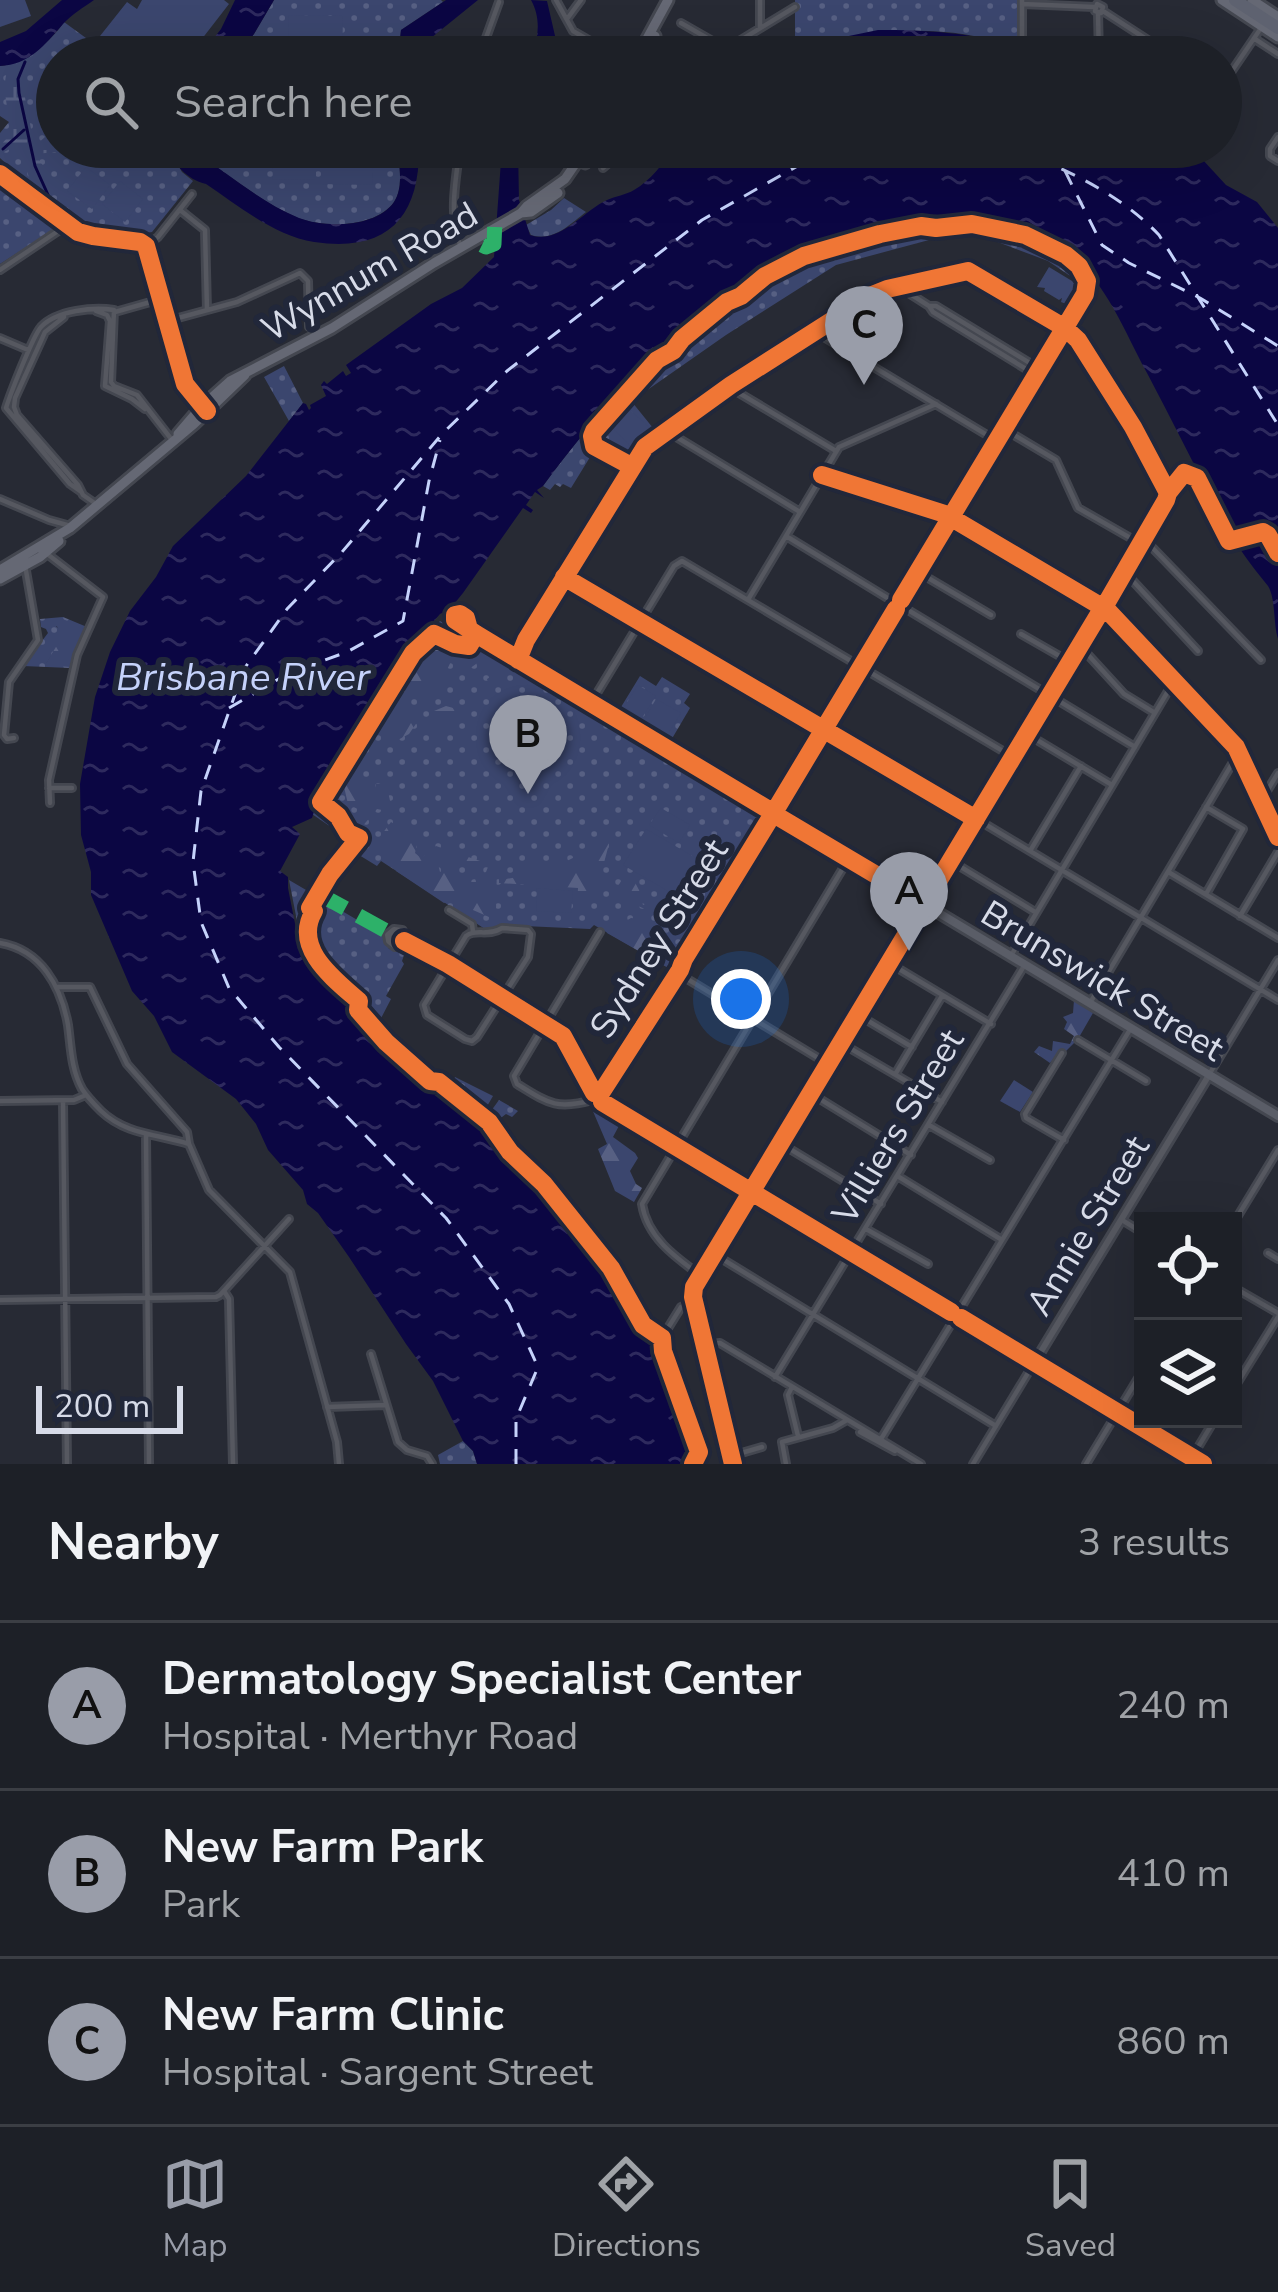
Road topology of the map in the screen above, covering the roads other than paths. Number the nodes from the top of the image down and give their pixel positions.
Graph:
1 (556, 0) edge
2 (581, 0) edge
3 (672, 0) edge
4 (760, 0) edge
5 (1222, 0) edge
6 (1235, 0) edge
7 (1252, 0) edge
8 (499, 2) edge
9 (1022, 2) edge
10 (795, 7) dead end
11 (1098, 7) edge
12 (566, 20) junction
13 (1276, 22) edge
14 (681, 23) dead end
15 (1262, 26) junction
16 (760, 28) junction
17 (487, 36) edge
18 (582, 36) edge
19 (652, 36) edge
20 (704, 36) edge
21 (747, 36) edge
22 (1022, 36) edge
23 (1142, 36) edge
24 (1255, 39) junction
25 (1278, 54) edge
26 (1242, 57) edge
27 (1278, 137) edge
28 (1278, 161) edge
29 (458, 168) edge
30 (573, 168) edge
31 (0, 174) edge
32 (193, 194) dead end
33 (180, 210) junction
34 (68, 225) junction
35 (146, 246) junction
36 (461, 247) junction
37 (0, 270) edge
38 (902, 285) junction
39 (1085, 294) dead end
40 (161, 299) junction
41 (207, 310) junction
42 (96, 311) junction
43 (115, 312) junction
44 (68, 313) junction
45 (167, 321) junction
46 (309, 327) dead end
47 (1065, 328) junction
48 (815, 329) junction
49 (0, 338) edge
50 (30, 352) junction
51 (1038, 372) junction
52 (730, 385) junction
53 (936, 404) junction
54 (205, 409) junction
55 (146, 410) junction
56 (667, 429) junction
57 (1004, 429) junction
58 (175, 437) junction
59 (997, 441) junction
60 (836, 451) junction
61 (822, 475) junction
62 (1182, 475) dead end
63 (82, 493) junction
64 (1168, 494) junction
65 (0, 499) edge
66 (98, 504) junction
67 (800, 512) junction
68 (84, 516) junction
69 (951, 517) junction
70 (49, 520) junction
71 (71, 527) junction
72 (785, 536) junction
73 (54, 538) junction
74 (1143, 542) junction
75 (32, 552) junction
76 (46, 553) junction
77 (25, 565) junction
78 (918, 572) junction
79 (2, 575) edge
80 (1123, 575) junction
81 (564, 577) junction
82 (747, 600) junction
83 (1107, 602) junction
84 (898, 604) junction
85 (1097, 604) junction
86 (1109, 612) junction
87 (1099, 614) junction
88 (992, 615) dead end
89 (640, 621) junction
90 (469, 629) dead end
91 (1022, 634) dead end
92 (1080, 646) junction
93 (1198, 651) dead end
94 (516, 658) junction
95 (1262, 660) dead end
96 (1070, 662) junction
97 (861, 667) junction
98 (1174, 681) junction
99 (1050, 696) junction
100 (591, 703) junction
101 (1155, 712) junction
102 (824, 729) junction
103 (1027, 734) junction
104 (14, 738) dead end
105 (1135, 747) junction
106 (1239, 752) junction
107 (1013, 758) junction
108 (1081, 766) junction
109 (1278, 773) edge
110 (1112, 784) junction
111 (50, 788) junction
112 (72, 788) dead end
113 (1259, 796) junction
114 (50, 803) dead end
115 (1206, 807) junction
116 (773, 813) junction
117 (976, 819) junction
118 (1278, 837) edge
119 (1030, 851) junction
120 (1278, 852) edge
121 (849, 859) junction
122 (951, 861) junction
123 (1061, 870) junction
124 (1168, 872) junction
125 (1206, 894) junction
126 (925, 904) junction
127 (448, 910) dead end
128 (1036, 912) junction
129 (1240, 916) junction
130 (1140, 917) junction
131 (473, 932) junction
132 (600, 932) dead end
133 (1278, 938) edge
134 (404, 941) dead end
135 (0, 944) edge
136 (1011, 955) junction
137 (1278, 960) edge
138 (889, 963) junction
139 (448, 964) junction
140 (1025, 964) junction
141 (677, 974) junction
142 (56, 987) junction
143 (1260, 989) junction
144 (942, 996) junction
145 (501, 997) junction
146 (1278, 1000) edge
147 (1090, 1003) junction
148 (858, 1015) junction
149 (752, 1018) junction
150 (544, 1023) junction
151 (991, 1024) junction
152 (1131, 1028) junction
153 (1078, 1040) dead end
154 (841, 1043) junction
155 (912, 1047) junction
156 (1062, 1053) dead end
157 (1112, 1060) junction
158 (828, 1064) junction
159 (896, 1075) junction
160 (1209, 1075) junction
161 (1146, 1081) dead end
162 (810, 1093) junction
163 (86, 1095) junction
164 (597, 1097) junction
165 (0, 1101) edge
166 (63, 1101) junction
167 (942, 1102) junction
168 (1278, 1116) edge
169 (929, 1125) junction
170 (146, 1135) junction
171 (1064, 1140) junction
172 (780, 1143) junction
173 (188, 1144) junction
174 (676, 1145) junction
175 (1278, 1150) edge
176 (911, 1155) junction
177 (990, 1160) dead end
178 (898, 1177) junction
179 (752, 1191) junction
180 (881, 1204) junction
181 (1240, 1212) edge
182 (289, 1219) dead end
183 (1122, 1220) junction
184 (1134, 1227) edge
185 (866, 1229) junction
186 (1001, 1240) junction
187 (265, 1245) junction
188 (852, 1252) junction
189 (1268, 1253) dead end
190 (713, 1254) junction
191 (1278, 1259) edge
192 (928, 1264) dead end
193 (700, 1275) junction
194 (224, 1291) junction
195 (1242, 1293) edge
196 (147, 1297) junction
197 (65, 1298) junction
198 (0, 1300) edge
199 (694, 1301) junction
200 (813, 1314) junction
201 (956, 1315) junction
202 (1278, 1315) edge
203 (668, 1328) dead end
204 (704, 1345) junction
205 (371, 1354) dead end
206 (1034, 1363) junction
207 (1048, 1371) junction
208 (1242, 1375) edge
209 (775, 1377) junction
210 (917, 1378) junction
211 (1134, 1385) edge
212 (792, 1387) junction
213 (1111, 1403) dead end
214 (386, 1405) junction
215 (327, 1407) junction
216 (1117, 1413) junction
217 (847, 1420) junction
218 (996, 1426) junction
219 (1210, 1428) edge
220 (860, 1432) dead end
221 (798, 1436) junction
222 (880, 1439) junction
223 (762, 1447) dead end
224 (900, 1450) junction
225 (732, 1460) edge
226 (1190, 1461) edge
227 (67, 1464) edge
228 (149, 1464) edge
229 (233, 1464) edge
230 (339, 1464) edge
231 (431, 1464) edge
232 (786, 1464) edge
233 (921, 1464) edge
234 (973, 1464) edge
235 (1086, 1464) edge
236 (1203, 1464) edge

1 - 12 street
2 - 12 street
3 - 19 main road
4 - 16 street
5 - 15 main road
6 - 13 highway
7 - 13 main road
8 - 17 street
9 - 11 street
9 - 22 street
10 - 16 street
11 - 23 street
12 - 18 street
13 - 15 main road
14 - 20 street
15 - 24 street
16 - 21 street
24 - 25 street
24 - 26 street
27 - 28 street
29 - 36 street
30 - 36 main road, Wynnum Road
31 - 34 street
32 - 33 street
33 - 35 street
33 - 41 street
34 - 35 street
34 - 37 street
35 - 40 street
36 - 54 main road, Wynnum Road
38 - 47 street
38 - 48 street
38 - 51 street
39 - 47 street, Sydney Street
40 - 43 street
40 - 45 street
41 - 45 street
41 - 46 street
42 - 43 street
42 - 44 street
42 - 55 street
43 - 55 street
44 - 50 street
44 - 63 street
45 - 54 street
47 - 51 street, Sydney Street
47 - 64 street
48 - 52 street
48 - 53 street
49 - 50 street
50 - 63 street
51 - 57 street, Sydney Street
52 - 56 street
52 - 60 street
53 - 59 street
53 - 60 street
54 - 58 main road, Wynnum Road
55 - 58 street
56 - 67 street
56 - 81 street
57 - 59 street, Sydney Street
57 - 74 street
58 - 66 main road, Wynnum Road
59 - 69 street, Sydney Street
60 - 61 street
61 - 67 street
61 - 69 street
62 - 64 street
63 - 66 street
63 - 68 street
64 - 74 street
65 - 70 street
66 - 68 main road, Wynnum Road
67 - 72 street
68 - 71 main road, Wynnum Road
69 - 78 street, Sydney Street
69 - 85 street
70 - 71 street
70 - 73 street
71 - 73 main road, Wynnum Road
71 - 76 main road, Wynnum Road
72 - 82 street
72 - 84 street
73 - 75 main road, Wynnum Road
74 - 80 street
74 - 95 street
75 - 76 main road
75 - 79 main road, Wynnum Road
76 - 77 main road, Wynnum Road
76 - 111 street
77 - 79 main road, Wynnum Road
77 - 104 street
78 - 84 street, Sydney Street
78 - 88 street
80 - 83 street
80 - 93 street
81 - 89 street
81 - 94 street
82 - 89 street
82 - 97 street
83 - 85 street
83 - 86 street
84 - 97 street, Sydney Street
84 - 99 street
85 - 87 street
86 - 87 street
86 - 98 street
87 - 92 street
89 - 100 street
89 - 102 street
90 - 94 main road, Brunswick Street
91 - 96 street
92 - 96 street
92 - 101 street
94 - 100 main road, Brunswick Street
96 - 99 street
97 - 102 street, Sydney Street
97 - 107 street
98 - 101 street
98 - 106 street
99 - 103 street
99 - 105 street
100 - 116 main road, Brunswick Street
101 - 105 street
102 - 116 street, Sydney Street
102 - 117 street
103 - 107 street
103 - 108 street
105 - 110 street
106 - 113 street
106 - 115 street
107 - 117 street
108 - 110 street
108 - 119 street
109 - 113 street
110 - 123 street
111 - 112 street
111 - 114 street
113 - 118 street
115 - 124 street
115 - 125 street
116 - 121 main road, Brunswick Street
116 - 141 street, Sydney Street
117 - 119 street
117 - 122 street
119 - 123 street
120 - 129 street
121 - 126 main road, Brunswick Street
121 - 149 street
122 - 126 street
122 - 128 street
123 - 128 street
123 - 130 street
124 - 125 street
124 - 130 street
125 - 129 street
126 - 136 main road, Brunswick Street
126 - 138 street
127 - 131 street
128 - 136 street
129 - 133 street
130 - 143 street
130 - 147 street
131 - 139 street
131 - 145 street
132 - 150 street
134 - 139 street
135 - 142 street
136 - 140 main road, Brunswick Street
137 - 143 street
138 - 144 street
138 - 148 street
139 - 145 street
139 - 145 street
140 - 147 main road, Brunswick Street
140 - 151 street, Villiers Street
141 - 149 street
141 - 164 street, Sydney Street
142 - 163 street
142 - 173 street
143 - 146 street
143 - 160 street
144 - 151 street
144 - 155 street
145 - 150 street
147 - 152 main road, Brunswick Street
148 - 154 street
148 - 155 street
149 - 158 street
149 - 174 street
150 - 164 street
150 - 164 street
151 - 167 street, Villiers Street
152 - 157 street
152 - 160 main road, Brunswick Street
153 - 157 street
154 - 158 street
154 - 159 street
155 - 159 street
156 - 171 street
157 - 161 street
157 - 171 street
158 - 162 street
159 - 167 street
160 - 168 main road, Brunswick Street
160 - 183 street, Annie Street
162 - 172 street
162 - 176 street
163 - 166 street
163 - 170 street
164 - 174 street
165 - 166 street
166 - 197 street
167 - 169 street, Villiers Street
169 - 176 street, Villiers Street
169 - 177 street
170 - 173 street
170 - 196 street
171 - 186 street
172 - 179 street
172 - 180 street
173 - 187 street
174 - 179 street
174 - 193 street
175 - 181 street
176 - 178 street, Villiers Street
178 - 180 street, Villiers Street
178 - 186 street
179 - 188 street
179 - 190 street
180 - 185 street, Villiers Street
182 - 187 street
183 - 184 street
183 - 206 street, Annie Street
185 - 188 street, Villiers Street
185 - 192 street
186 - 201 street
187 - 194 street
187 - 215 street
188 - 200 street, Villiers Street
188 - 201 street
189 - 191 street
190 - 193 street
190 - 200 street
193 - 199 street
194 - 196 street
194 - 229 street
195 - 202 street
196 - 197 street
196 - 228 street
197 - 198 street
197 - 227 street
199 - 203 street
199 - 204 street
200 - 209 street, Villiers Street
200 - 210 street
201 - 206 street
201 - 210 street
202 - 208 street
204 - 209 street
204 - 225 street
205 - 214 street
206 - 207 street
206 - 218 street, Annie Street
207 - 213 street
207 - 216 street
209 - 212 street
210 - 218 street
210 - 222 street
211 - 216 street
212 - 217 street
212 - 221 street
214 - 215 street
214 - 231 street
215 - 230 street
216 - 226 street
216 - 235 street
217 - 221 street
217 - 222 street
218 - 234 street, Annie Street
219 - 226 street
220 - 224 street
221 - 232 street
222 - 224 street
223 - 225 street
224 - 233 street
226 - 236 street

